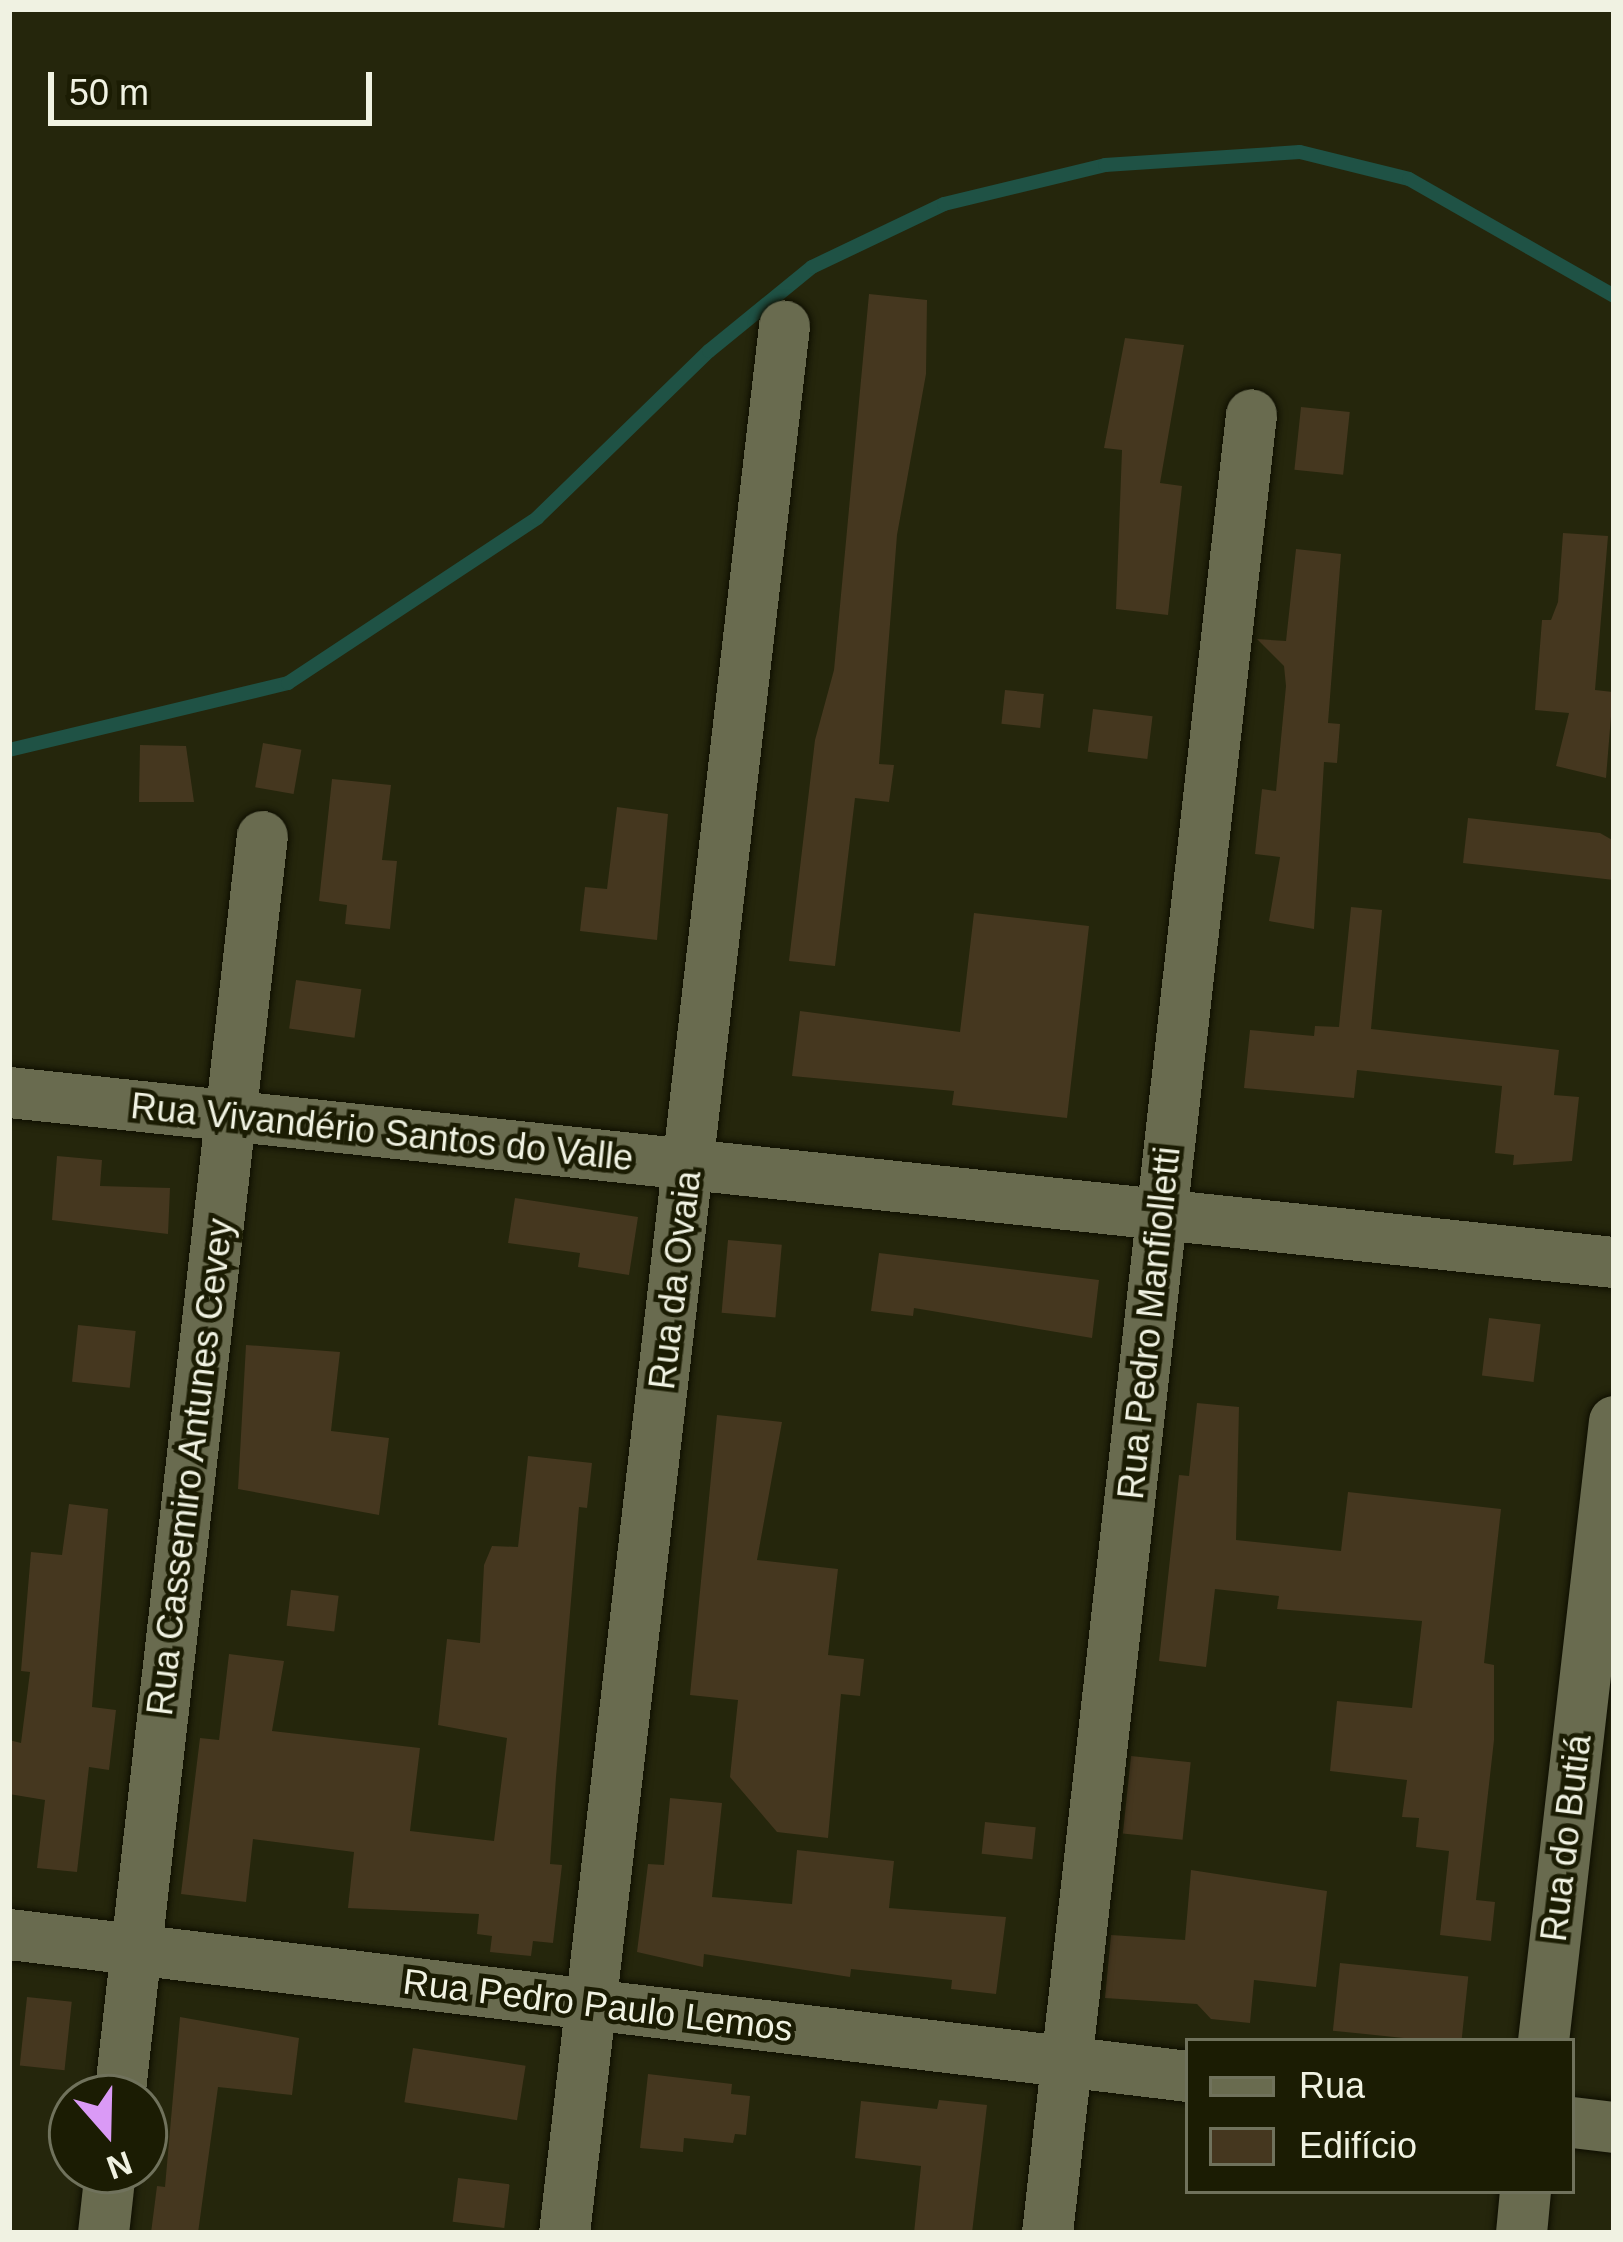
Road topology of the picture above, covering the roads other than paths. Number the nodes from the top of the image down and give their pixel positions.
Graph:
1 (784, 326) dead end
2 (1251, 414) dead end
3 (262, 836) dead end
4 (9, 1092) edge
5 (231, 1115) junction
6 (688, 1164) junction
7 (1161, 1214) junction
8 (1614, 1262) edge
9 (1614, 1421) edge
10 (9, 1934) edge
11 (136, 1949) junction
12 (591, 2004) junction
13 (1543, 2038) edge
14 (1066, 2061) junction
15 (121, 2074) edge
16 (1185, 2076) edge
17 (1575, 2122) edge
18 (1614, 2127) edge
19 (107, 2194) edge
20 (1526, 2194) edge
21 (103, 2233) edge
22 (564, 2233) edge
23 (1047, 2233) edge
24 (1521, 2233) edge

1 - 6 street, Rua da Ovaia
2 - 7 street, Rua Pedro Manfiolletti
3 - 5 street, Rua Cassemiro Antunes Cevey
4 - 5 street, Rua Vivandério Santos do Valle
5 - 6 street, Rua Vivandério Santos do Valle
5 - 11 street, Rua Cassemiro Antunes Cevey
6 - 7 street, Rua Vivandério Santos do Valle
6 - 12 street, Rua da Ovaia
7 - 8 street, Rua Vivandério Santos do Valle
7 - 14 street, Rua Pedro Manfiolletti
9 - 13 street, Rua do Butiá
10 - 11 street, Rua Pedro Paulo Lemos
11 - 12 street, Rua Pedro Paulo Lemos
11 - 15 street, Rua Cassemiro Antunes Cevey
12 - 14 street, Rua Pedro Paulo Lemos
12 - 22 street, Rua da Ovaia
14 - 16 street, Rua Pedro Paulo Lemos
14 - 23 street, Rua Pedro Manfiolletti
17 - 18 street
19 - 21 street
20 - 24 street

